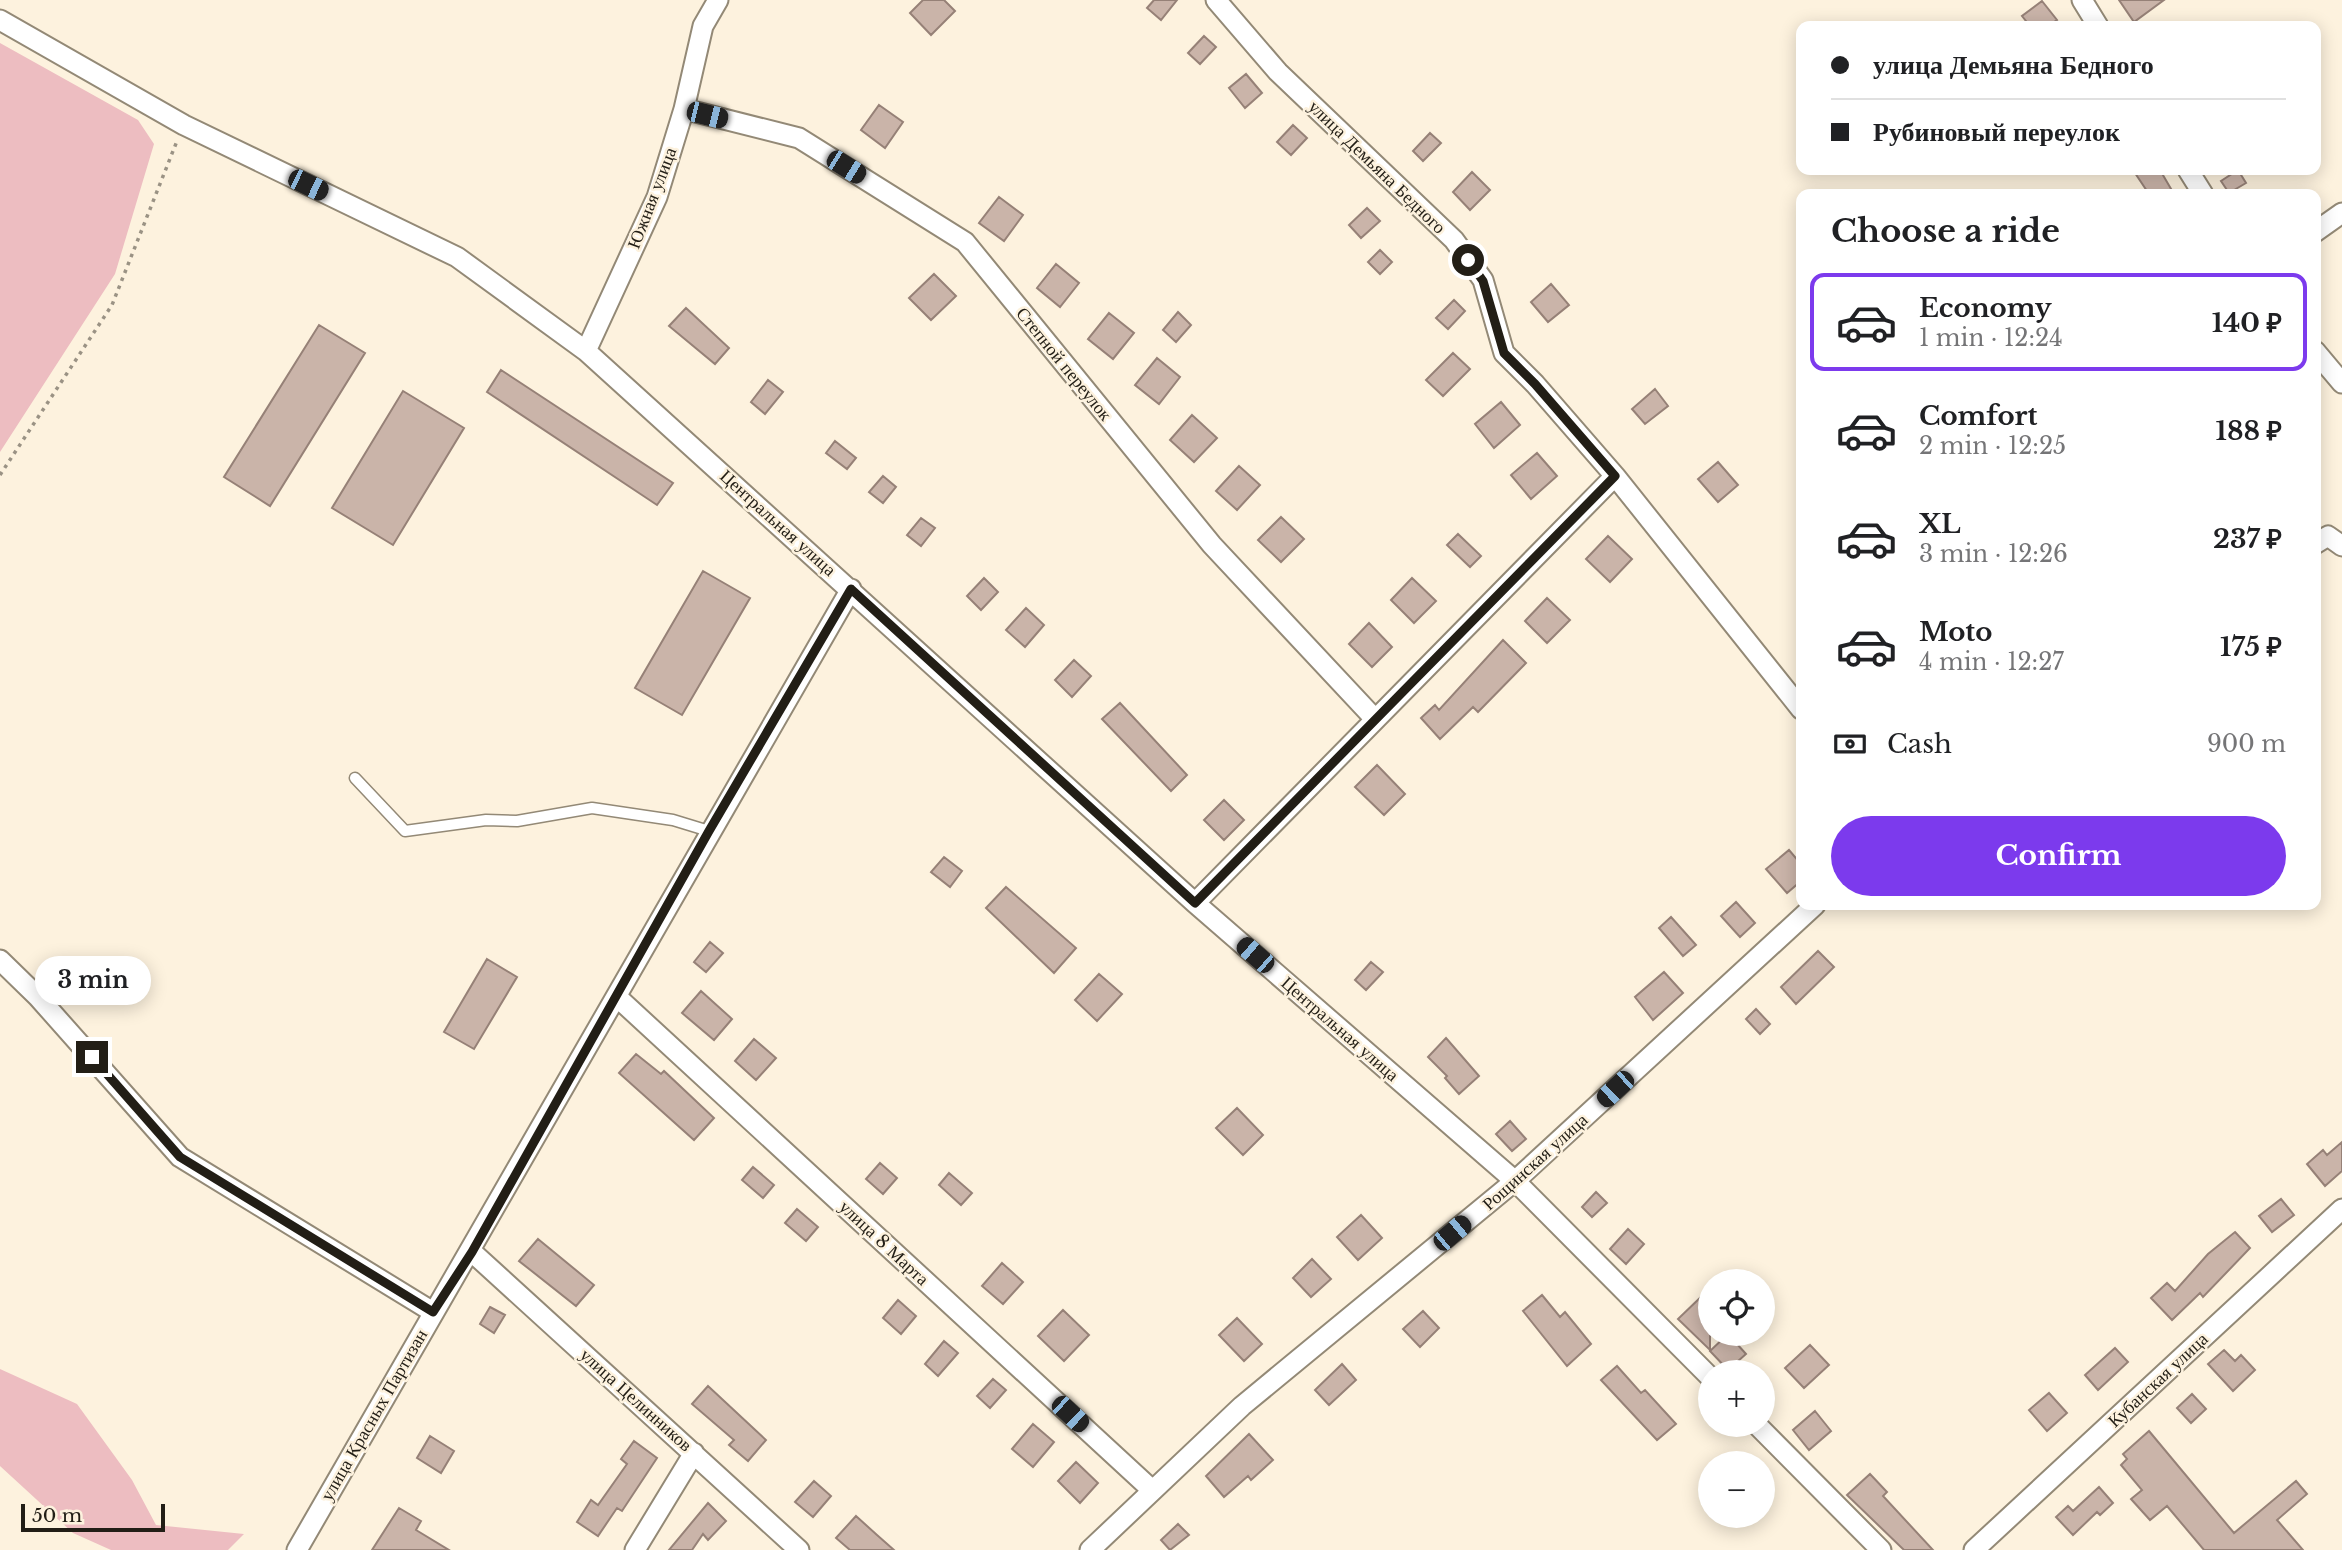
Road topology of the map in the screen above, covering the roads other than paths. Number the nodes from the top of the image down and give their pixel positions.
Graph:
1 (718, 0) edge
2 (1216, 0) edge
3 (2082, 0) edge
4 (0, 20) edge
5 (2095, 21) edge
6 (684, 109) junction
7 (2342, 213) edge
8 (2321, 228) edge
9 (586, 351) junction
10 (2321, 358) edge
11 (2342, 383) edge
12 (1615, 476) junction
13 (2321, 540) edge
14 (2342, 546) edge
15 (851, 589) junction
16 (1796, 703) edge
17 (1374, 718) junction
18 (355, 778) dead end
19 (709, 831) junction
20 (1195, 903) junction
21 (1810, 910) edge
22 (0, 960) edge
23 (617, 997) junction
24 (1515, 1181) junction
25 (2342, 1209) edge
26 (472, 1252) junction
27 (433, 1312) junction
28 (1698, 1365) edge
29 (1769, 1437) edge
30 (694, 1453) junction
31 (1152, 1490) junction
32 (297, 1550) edge
33 (635, 1550) edge
34 (799, 1550) edge
35 (1090, 1550) edge
36 (1881, 1550) edge
37 (1974, 1550) edge

1 - 6 street, Южная улица
2 - 12 street, улица Демьяна Бедного
3 - 5 street
4 - 9 street, Центральная улица
6 - 9 street, Южная улица
6 - 17 street, Степной переулок
7 - 8 street
9 - 15 street, Центральная улица
10 - 11 street
12 - 16 street, улица Демьяна Бедного
12 - 17 street
13 - 14 street
15 - 19 street, улица Красных Партизан
15 - 20 street, Центральная улица
17 - 20 street
18 - 19 lane
19 - 23 street, улица Красных Партизан
20 - 24 street, Центральная улица
21 - 24 street, Рощинская улица
22 - 27 street
23 - 26 street, улица Красных Партизан
23 - 31 street, улица 8 Марта
24 - 28 street, Центральная улица
24 - 31 street, Рощинская улица
25 - 37 street, Кубанская улица
26 - 27 street, улица Красных Партизан
26 - 30 street, улица Целинников
27 - 32 street, улица Красных Партизан
29 - 36 street
30 - 33 street
30 - 34 street, улица Целинников
31 - 35 street, Рощинская улица

